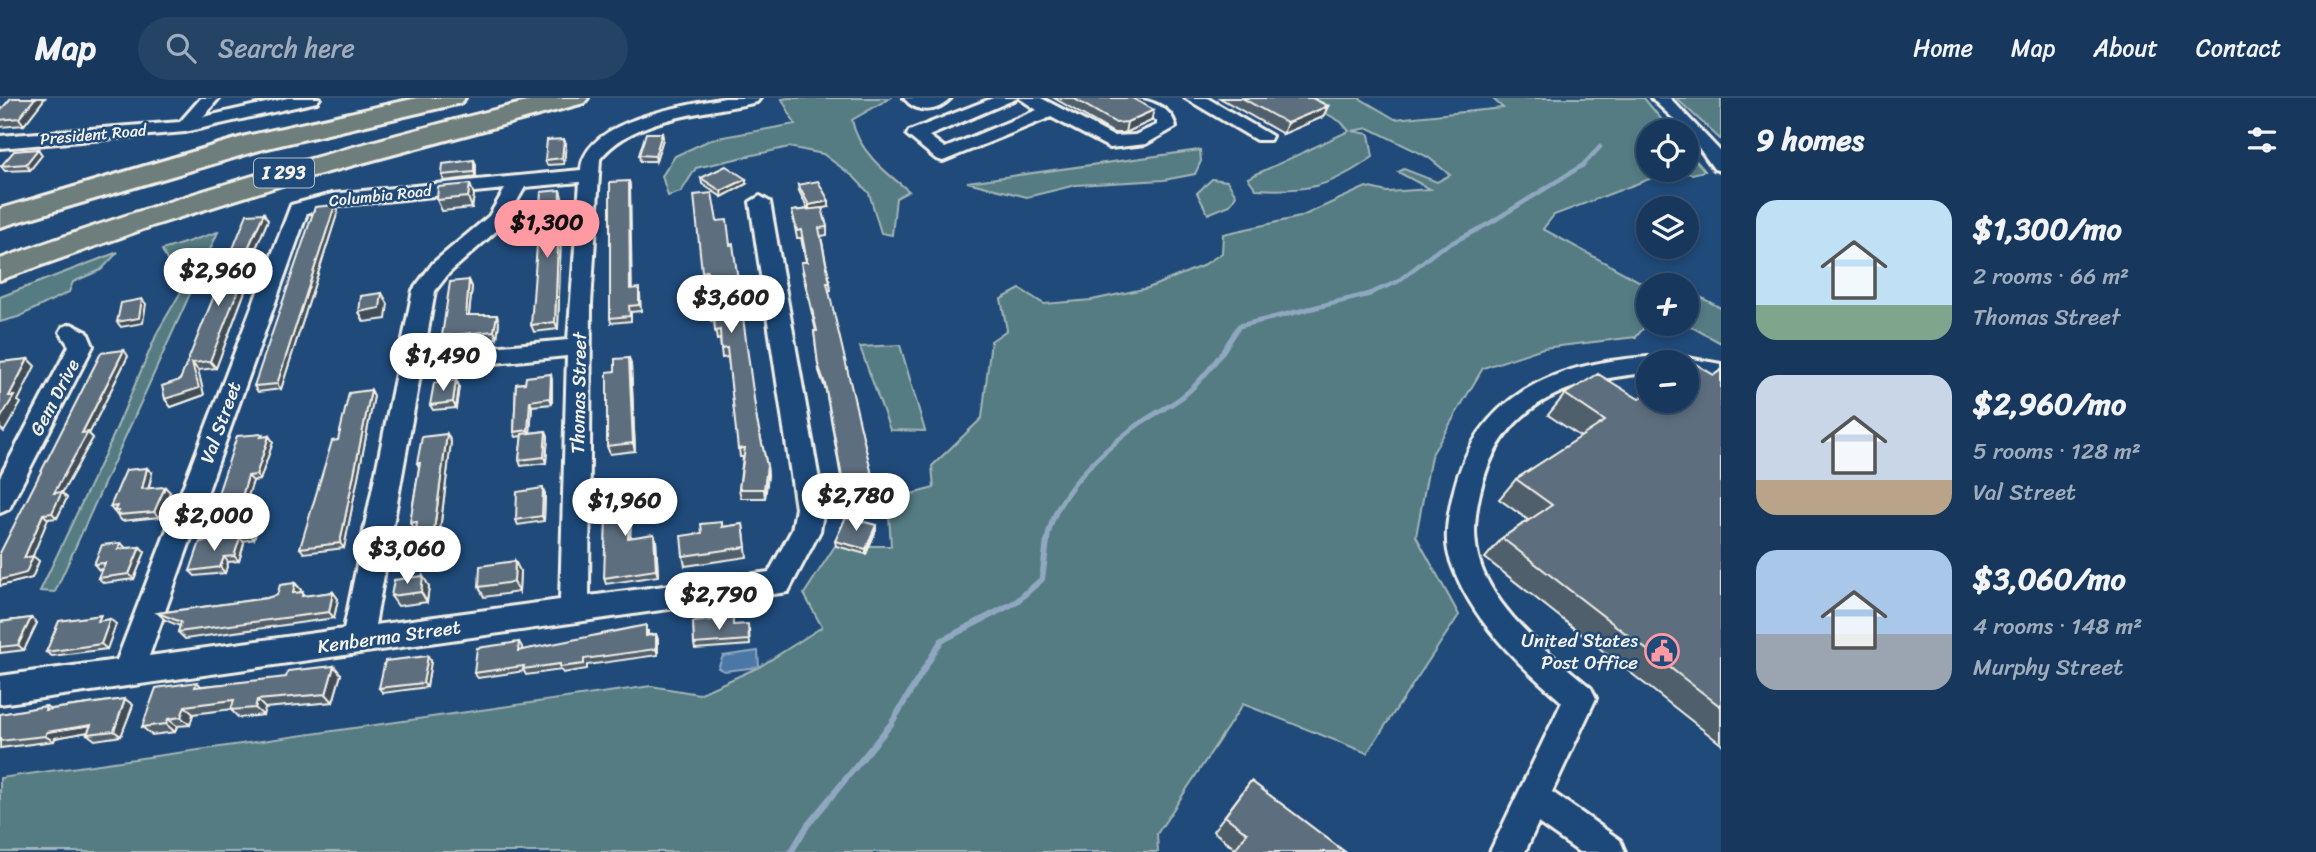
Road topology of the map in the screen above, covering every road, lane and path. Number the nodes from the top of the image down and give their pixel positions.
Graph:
1 (210, 98) edge
2 (312, 98) edge
3 (452, 98) edge
4 (575, 98) edge
5 (751, 98) edge
6 (913, 98) edge
7 (942, 98) edge
8 (1009, 98) edge
9 (1028, 98) edge
10 (1131, 98) edge
11 (1194, 98) edge
12 (1660, 98) edge
13 (410, 107) junction
14 (1051, 111) junction
15 (185, 127) junction
16 (440, 131) junction
17 (1263, 136) dead end
18 (0, 142) edge
19 (1721, 165) edge
20 (588, 175) junction
21 (519, 181) junction
22 (760, 202) dead end
23 (299, 209) joint
24 (0, 218) edge
25 (0, 234) edge
26 (0, 270) edge
27 (0, 285) edge
28 (71, 332) dead end
29 (579, 346) junction
30 (409, 363) junction
31 (1636, 366) edge
32 (1699, 368) edge
33 (1721, 372) edge
34 (11, 459) edge
35 (0, 502) edge
36 (574, 611) junction
37 (357, 640) junction
38 (127, 673) junction
39 (0, 690) edge
40 (1532, 798) junction
41 (1507, 852) edge
42 (1608, 852) edge

1 - 15 street
2 - 15 street, President Road
3 - 13 highway, I 293
4 - 16 highway, I 293
5 - 20 street
6 - 7 street
8 - 14 street
9 - 14 street
10 - 14 street
11 - 17 street
12 - 19 street
13 - 24 highway
13 - 25 highway, I 293
15 - 18 street, President Road
16 - 26 highway, I 293
16 - 27 highway
20 - 21 street, Columbia Road
20 - 29 street, Thomas Street
21 - 23 street, Columbia Road
21 - 30 street
22 - 36 street, Kenberma Street
23 - 38 street, Val Street
28 - 34 street, Gem Drive
29 - 30 street
29 - 36 street, Thomas Street
30 - 37 street
31 - 40 street
32 - 33 street
34 - 35 street, Gem Drive
36 - 37 street, Kenberma Street
37 - 38 street, Kenberma Street
38 - 39 street, Kenberma Street
40 - 41 street
40 - 42 lane

